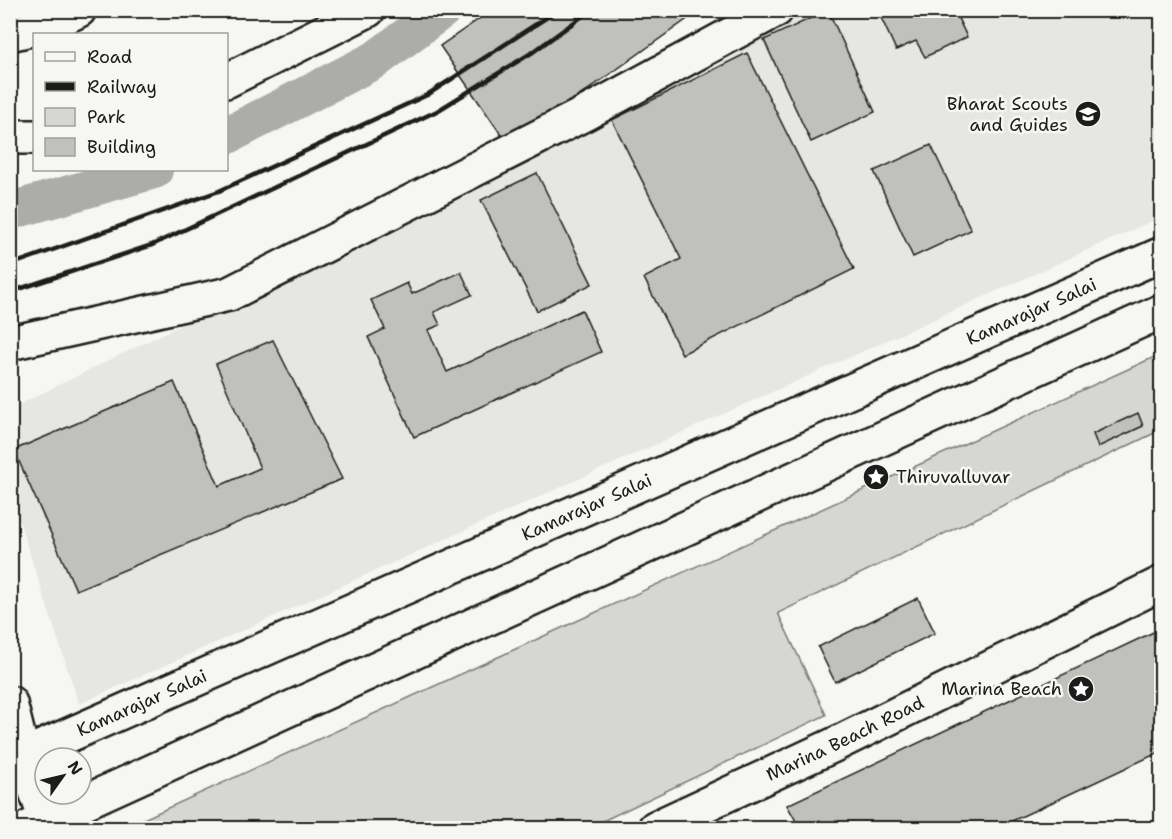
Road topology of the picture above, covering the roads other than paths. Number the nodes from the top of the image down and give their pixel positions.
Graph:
1 (79, 10) edge
2 (368, 10) edge
3 (776, 10) edge
4 (10, 34) edge
5 (228, 80) edge
6 (10, 137) edge
7 (33, 137) edge
8 (1161, 254) edge
9 (1161, 311) edge
10 (10, 343) edge
11 (1161, 583) edge
12 (10, 703) edge
13 (17, 758) edge
14 (37, 824) edge
15 (655, 828) edge

1 - 4 main road
2 - 5 main road
3 - 10 main road
6 - 7 main road
8 - 13 main road, Kamarajar Salai
9 - 14 main road
11 - 15 main road, Marina Beach Road
12 - 13 main road
13 - 14 main road

